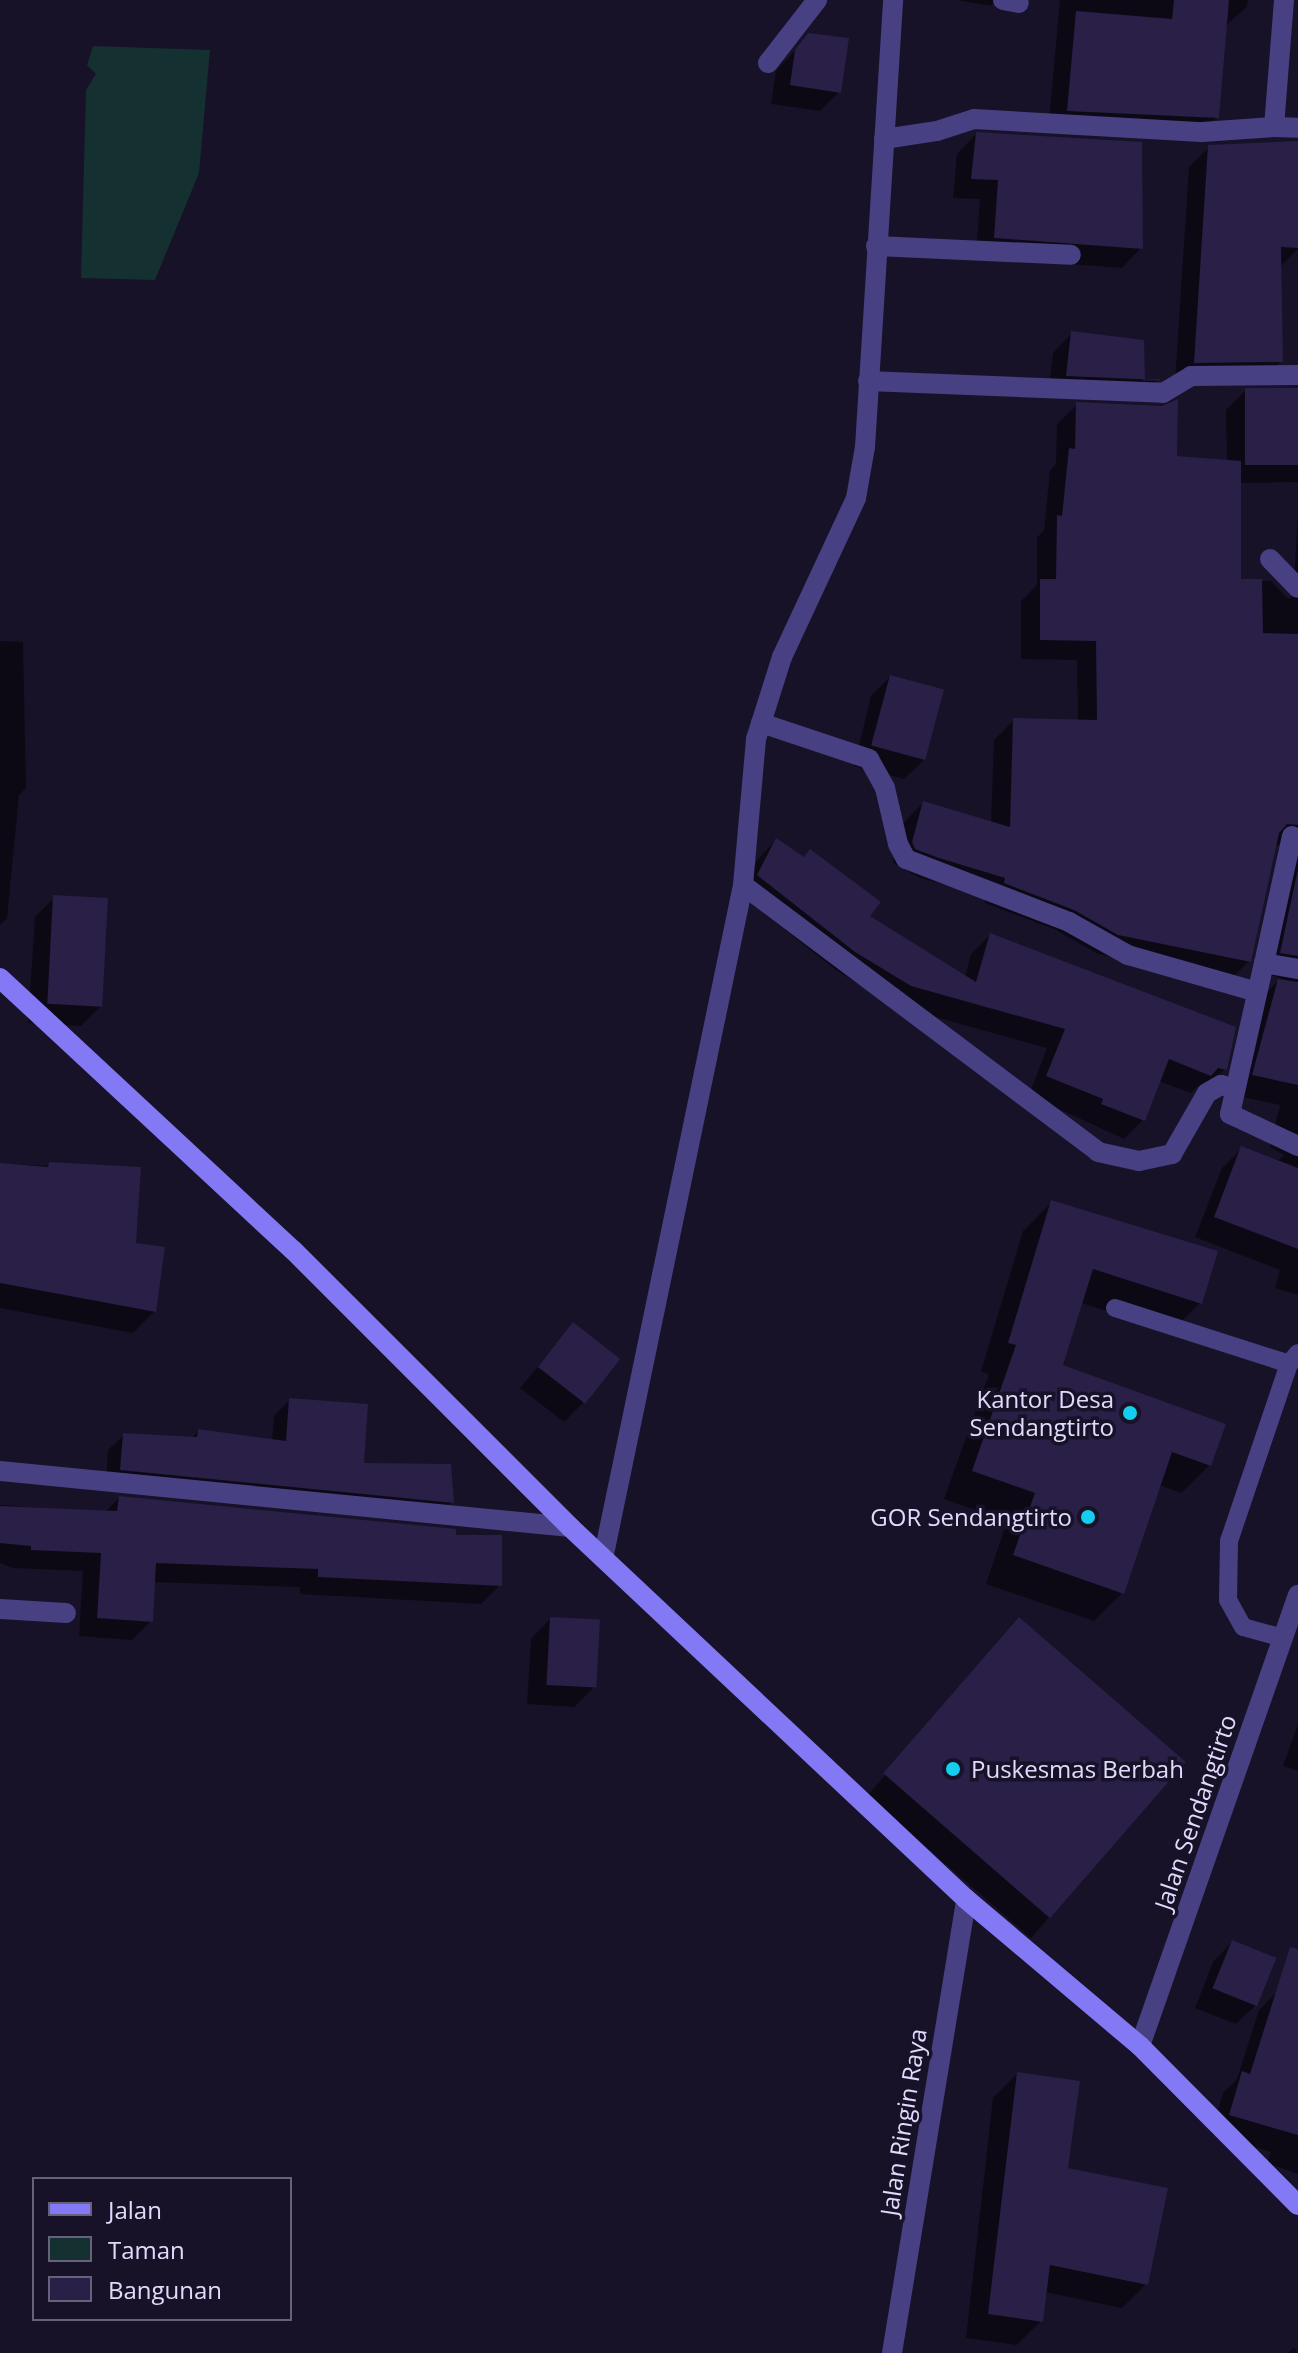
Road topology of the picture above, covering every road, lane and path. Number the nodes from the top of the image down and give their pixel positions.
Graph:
1 (817, 0) edge
2 (893, 0) edge
3 (1284, 0) edge
4 (768, 63) dead end
5 (1274, 127) junction
6 (1298, 128) edge
7 (884, 139) junction
8 (876, 246) junction
9 (1071, 255) dead end
10 (1298, 375) edge
11 (868, 381) junction
12 (1270, 559) dead end
13 (1298, 588) edge
14 (761, 723) junction
15 (1292, 836) dead end
16 (743, 885) junction
17 (1264, 963) junction
18 (1298, 969) edge
19 (0, 978) edge
20 (1257, 992) junction
21 (1233, 1088) junction
22 (1298, 1146) edge
23 (1115, 1308) dead end
24 (1294, 1358) edge
25 (0, 1471) edge
26 (570, 1527) junction
27 (604, 1554) junction
28 (1298, 1595) edge
29 (0, 1609) edge
30 (66, 1613) dead end
31 (1283, 1638) junction
32 (966, 1899) junction
33 (1140, 2046) junction
34 (1298, 2205) edge
35 (892, 2353) edge

1 - 4 street
2 - 7 street
3 - 5 street
5 - 6 street
5 - 7 street
7 - 8 street
8 - 9 street
8 - 11 street
10 - 11 street
11 - 14 street
12 - 13 street
14 - 16 street
14 - 20 street
15 - 17 street
16 - 21 street
16 - 27 street
17 - 18 street
17 - 20 street
19 - 26 street
20 - 21 street
21 - 22 street
23 - 24 lane
24 - 31 lane
25 - 26 street
26 - 27 street
27 - 32 street
28 - 31 street, Jalan Sendangtirto
29 - 30 street
31 - 33 street, Jalan Sendangtirto
32 - 33 street
32 - 35 street, Jalan Ringin Raya
33 - 34 street

